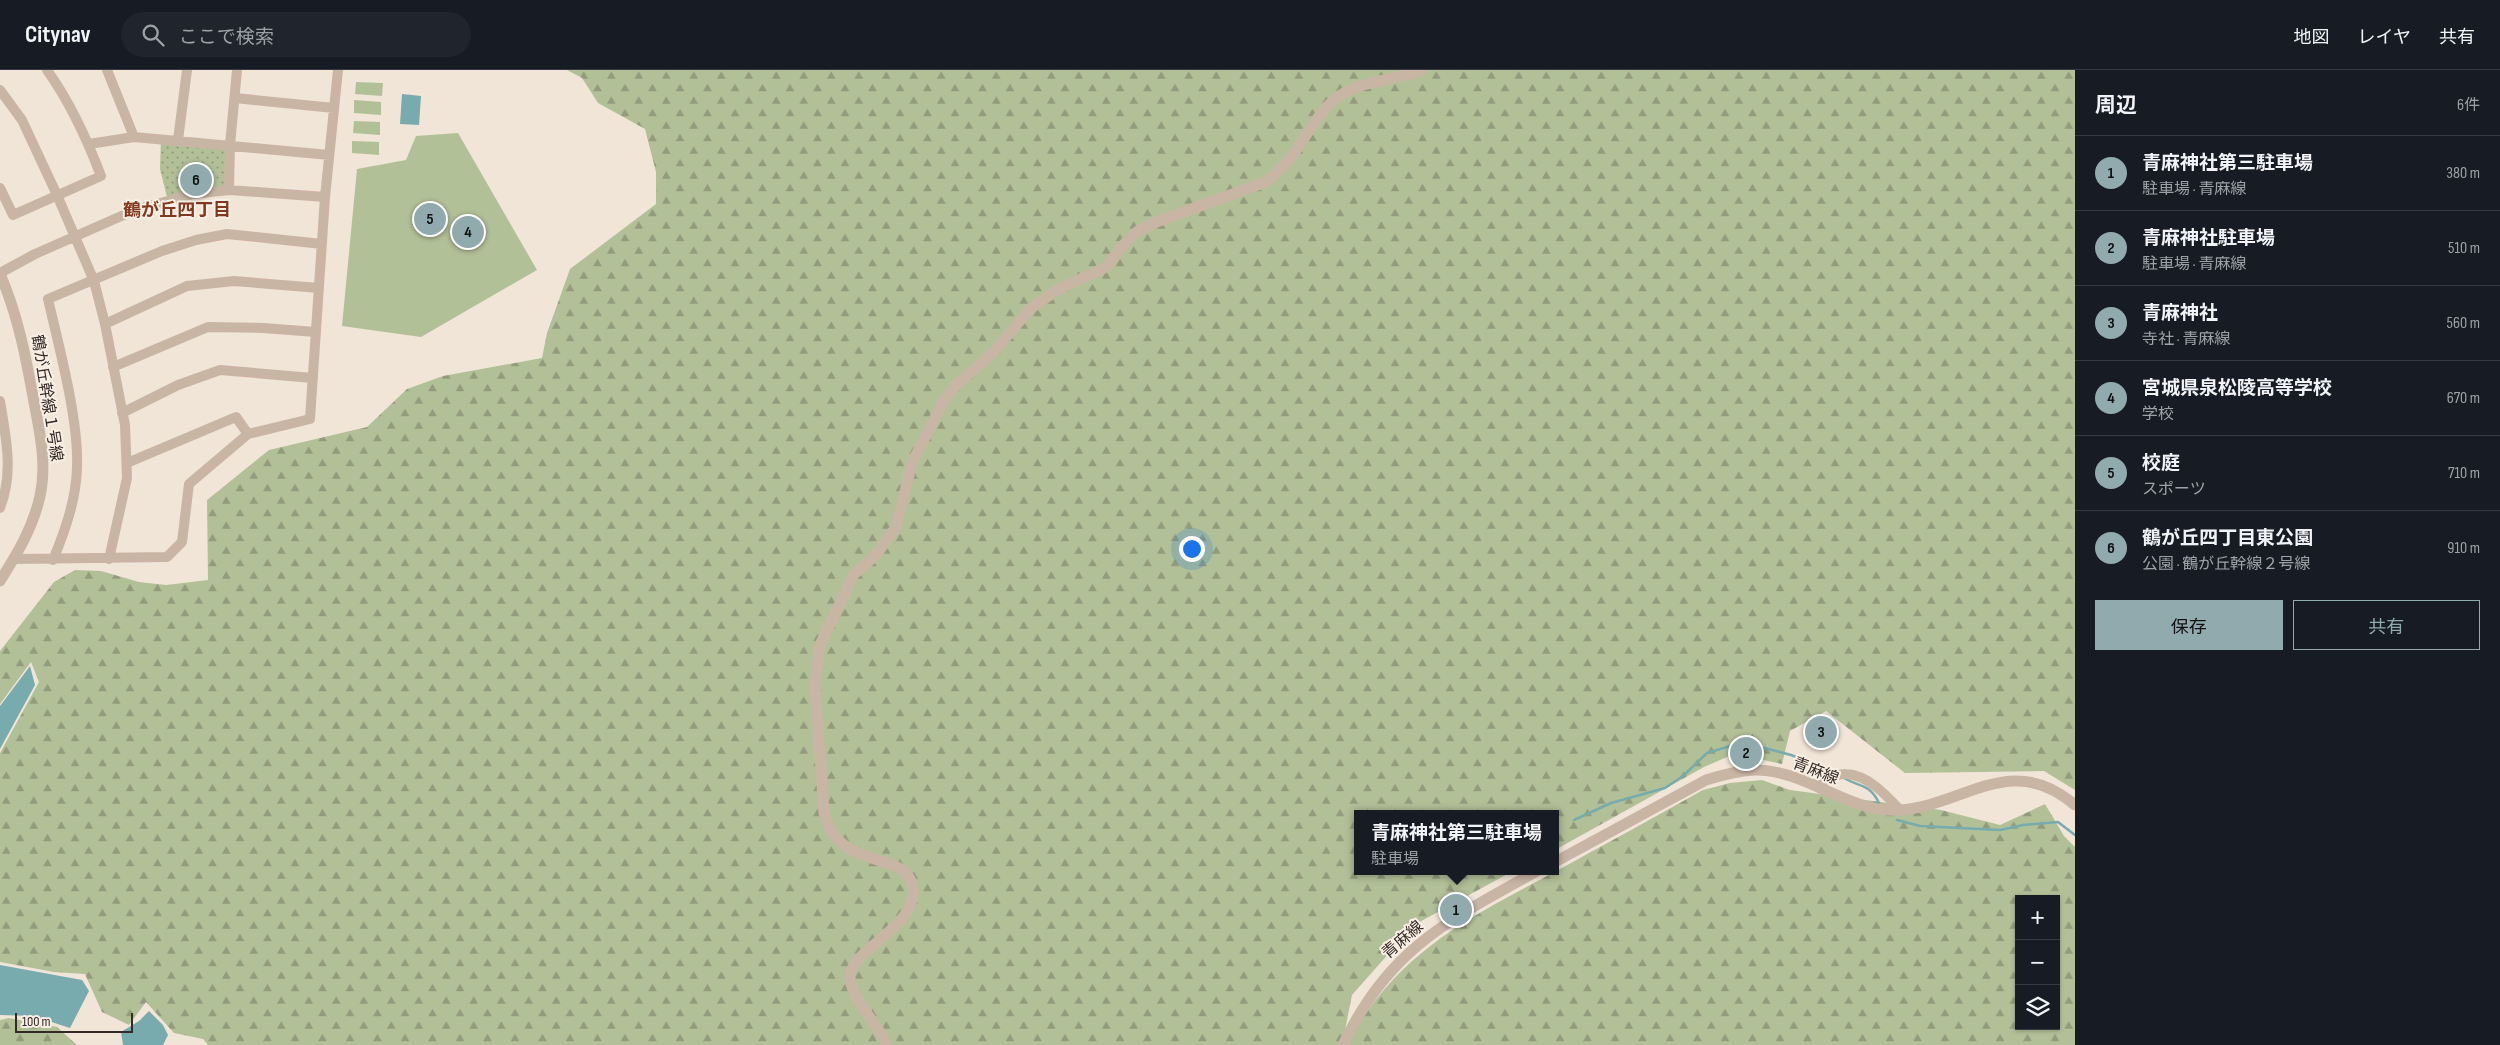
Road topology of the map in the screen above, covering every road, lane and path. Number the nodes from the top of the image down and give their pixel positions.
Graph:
1 (47, 70) edge
2 (108, 70) edge
3 (187, 70) edge
4 (238, 70) edge
5 (338, 70) edge
6 (1422, 70) edge
7 (0, 90) edge
8 (235, 98) junction
9 (334, 108) junction
10 (134, 138) junction
11 (178, 140) junction
12 (89, 144) junction
13 (230, 145) junction
14 (329, 155) junction
15 (0, 188) edge
16 (229, 190) junction
17 (57, 195) junction
18 (325, 197) junction
19 (75, 237) junction
20 (322, 244) junction
21 (0, 274) edge
22 (94, 281) junction
23 (319, 288) junction
24 (105, 324) junction
25 (316, 332) junction
26 (113, 367) junction
27 (313, 378) junction
28 (0, 402) edge
29 (122, 413) junction
30 (248, 434) junction
31 (127, 463) junction
32 (0, 508) edge
33 (14, 559) junction
34 (109, 559) junction
35 (54, 560) junction
36 (0, 581) edge
37 (1813, 786) junction
38 (2075, 805) edge
39 (1900, 810) junction
40 (1559, 860) edge
41 (1530, 875) edge
42 (887, 1045) edge
43 (1343, 1045) edge

1 - 12 street
2 - 10 street
3 - 11 street
4 - 8 street
5 - 9 street
6 - 42 street
7 - 17 street
8 - 9 street
8 - 13 street
9 - 14 street
10 - 11 street
10 - 12 street
11 - 13 street
12 - 17 street
13 - 14 street
13 - 16 street
14 - 18 street
15 - 17 street
16 - 18 street
16 - 19 street
17 - 19 street
18 - 20 street
19 - 21 street
19 - 22 street
20 - 22 street
20 - 23 street
21 - 33 street, 鶴が丘幹線１号線
22 - 24 street
22 - 35 street
23 - 24 street
23 - 25 street
24 - 26 street
25 - 26 street
25 - 27 street
26 - 29 street
27 - 29 street
27 - 30 street
28 - 32 street
29 - 31 street
30 - 31 street
30 - 34 street
31 - 34 street
33 - 35 street
33 - 36 street, 鶴が丘幹線１号線
34 - 35 street
37 - 39 street, 青麻線
37 - 39 street
37 - 40 street, 青麻線
38 - 39 street, 青麻線
41 - 43 street, 青麻線

